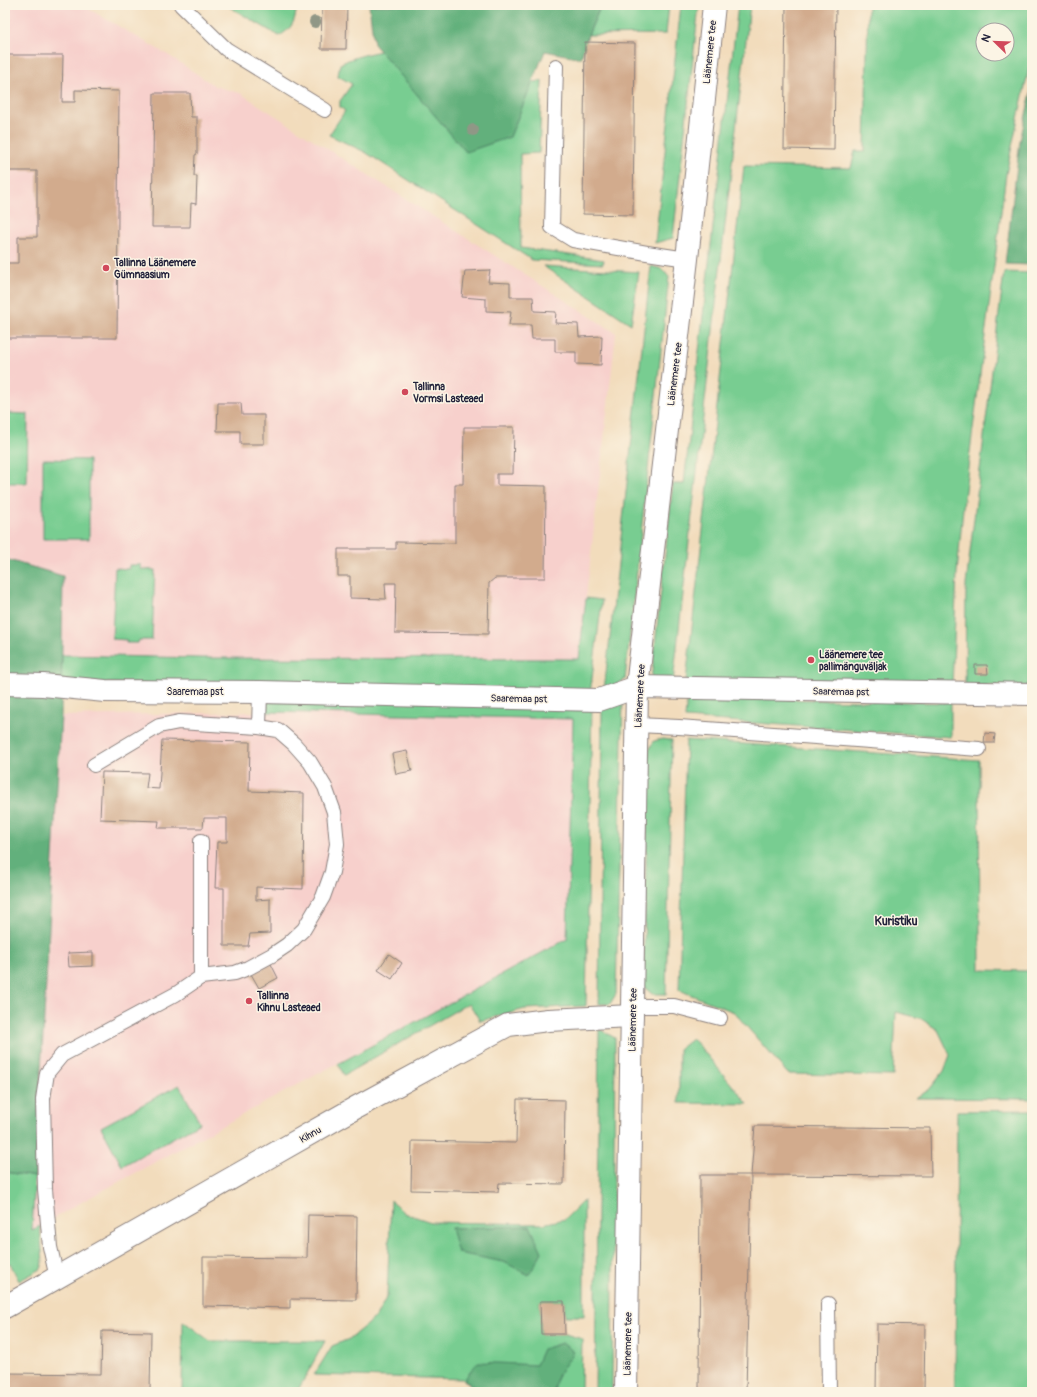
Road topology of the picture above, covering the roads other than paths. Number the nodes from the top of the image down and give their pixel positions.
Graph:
1 (180, 5) edge
2 (714, 5) edge
3 (556, 66) dead end
4 (325, 110) dead end
5 (687, 258) junction
6 (5, 684) edge
7 (637, 687) junction
8 (260, 692) junction
9 (1032, 694) edge
10 (637, 725) junction
11 (259, 727) junction
12 (980, 748) dead end
13 (94, 765) dead end
14 (201, 841) dead end
15 (201, 977) junction
16 (632, 1011) junction
17 (720, 1018) dead end
18 (56, 1278) junction
19 (828, 1304) dead end
20 (5, 1307) edge
21 (626, 1392) edge
22 (828, 1392) edge

1 - 4 lane
2 - 5 street, Läänemere tee
3 - 5 lane
5 - 7 street, Läänemere tee
6 - 8 street, Saaremaa pst
7 - 8 street, Saaremaa pst
7 - 9 street, Saaremaa pst
7 - 10 street, Läänemere tee
8 - 11 lane
10 - 12 lane
10 - 16 street, Läänemere tee
11 - 13 lane
11 - 15 lane
14 - 15 lane
15 - 18 lane
16 - 17 lane
16 - 18 street, Kihnu
16 - 21 street, Läänemere tee
18 - 20 street, Kihnu
19 - 22 lane

